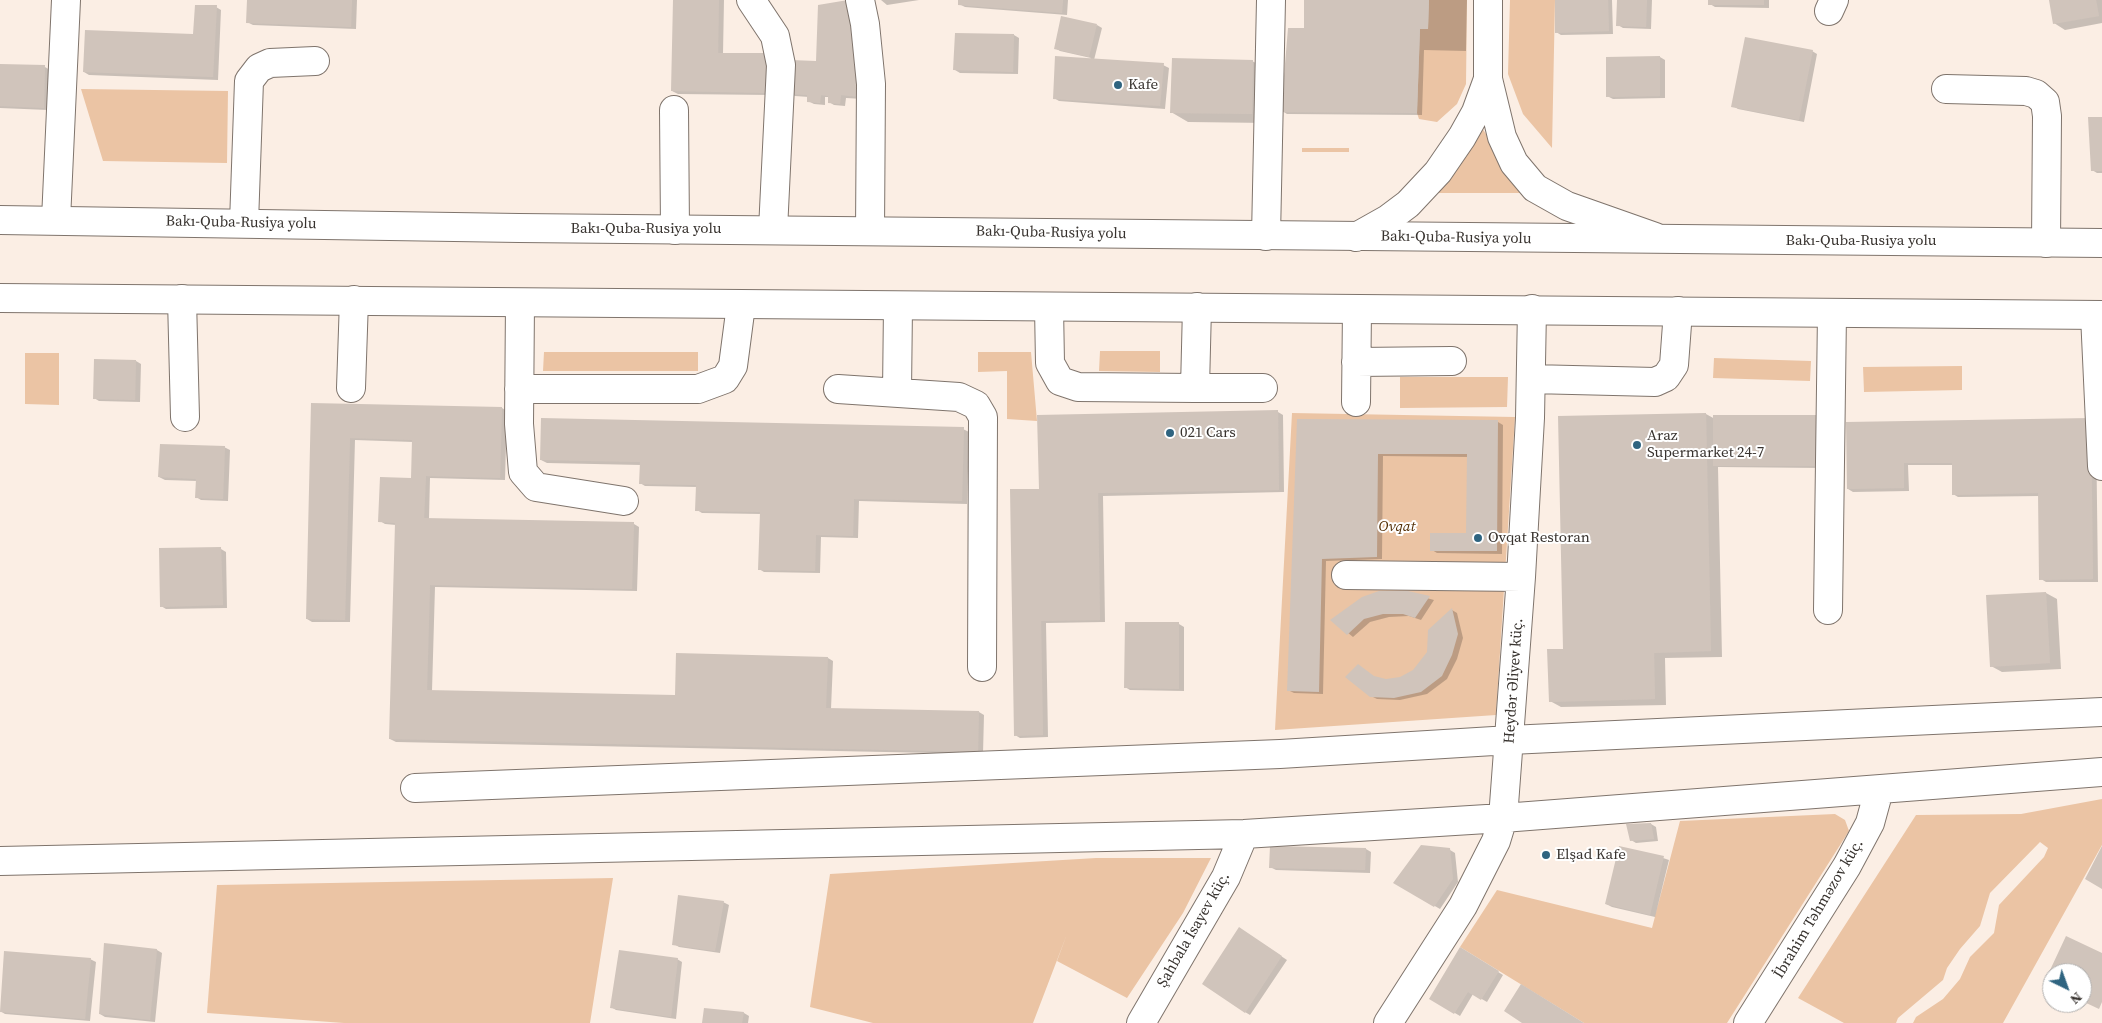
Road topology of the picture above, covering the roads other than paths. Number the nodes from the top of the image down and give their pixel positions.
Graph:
1 (66, 0) edge
2 (751, 0) edge
3 (860, 0) edge
4 (1270, 0) edge
5 (1488, 0) edge
6 (315, 61) dead end
7 (1488, 79) junction
8 (1946, 90) dead end
9 (674, 110) dead end
10 (0, 220) edge
11 (56, 220) junction
12 (244, 223) junction
13 (675, 230) junction
14 (773, 230) junction
15 (870, 231) junction
16 (1266, 236) junction
17 (1356, 237) junction
18 (1663, 240) junction
19 (2046, 242) junction
20 (2102, 243) edge
21 (0, 298) edge
22 (182, 299) junction
23 (354, 300) junction
24 (520, 304) junction
25 (741, 305) junction
26 (898, 306) junction
27 (1049, 307) junction
28 (1197, 308) junction
29 (1357, 309) junction
30 (1532, 309) junction
31 (1678, 311) junction
32 (1832, 313) junction
33 (2099, 315) edge
34 (1356, 362) junction
35 (1452, 362) dead end
36 (1531, 379) junction
37 (351, 388) dead end
38 (1195, 388) junction
39 (1263, 388) dead end
40 (519, 389) junction
41 (838, 389) dead end
42 (897, 392) junction
43 (1356, 402) dead end
44 (185, 417) dead end
45 (2102, 466) edge
46 (624, 502) dead end
47 (1346, 575) dead end
48 (1521, 577) junction
49 (1828, 610) dead end
50 (982, 667) dead end
51 (2102, 712) edge
52 (1510, 740) junction
53 (2102, 772) edge
54 (415, 788) dead end
55 (1878, 790) junction
56 (1502, 818) junction
57 (1244, 834) junction
58 (0, 861) edge
59 (1141, 1023) edge
60 (1388, 1023) edge
61 (1748, 1023) edge

1 - 11 main road
2 - 14 main road
3 - 15 main road
4 - 16 main road
5 - 7 main road
6 - 12 main road
7 - 17 main road
7 - 18 main road
8 - 19 main road
9 - 13 main road
10 - 11 main road, Bakı-Quba-Rusiya yolu
11 - 12 main road, Bakı-Quba-Rusiya yolu
12 - 13 main road, Bakı-Quba-Rusiya yolu
13 - 14 main road, Bakı-Quba-Rusiya yolu
14 - 15 main road, Bakı-Quba-Rusiya yolu
15 - 16 main road, Bakı-Quba-Rusiya yolu
16 - 17 main road, Bakı-Quba-Rusiya yolu
17 - 18 main road, Bakı-Quba-Rusiya yolu
18 - 19 main road, Bakı-Quba-Rusiya yolu
19 - 20 main road, Bakı-Quba-Rusiya yolu
21 - 22 main road
22 - 23 main road
22 - 44 main road
23 - 24 main road
23 - 37 main road
24 - 25 main road
24 - 40 main road
25 - 26 main road
25 - 40 main road
26 - 27 main road
26 - 42 main road
27 - 28 main road
27 - 38 main road
28 - 29 main road
28 - 38 main road
29 - 30 main road
29 - 34 main road
30 - 31 main road
30 - 36 main road, Heydər Əliyev küç.
31 - 32 main road
31 - 36 main road
32 - 33 main road
32 - 49 main road
33 - 45 main road
34 - 35 main road
34 - 43 main road
36 - 48 main road, Heydər Əliyev küç.
38 - 39 main road
40 - 46 main road
41 - 42 main road
42 - 50 main road
47 - 48 main road
48 - 52 main road, Heydər Əliyev küç.
51 - 52 main road
52 - 54 main road
52 - 56 main road, Heydər Əliyev küç.
53 - 55 main road
55 - 56 main road
55 - 61 main road, İbrahim Təhməzov küç.
56 - 57 main road
56 - 60 main road, Heydər Əliyev küç.
57 - 58 main road
57 - 59 main road, Şahbala İsayev küç.

